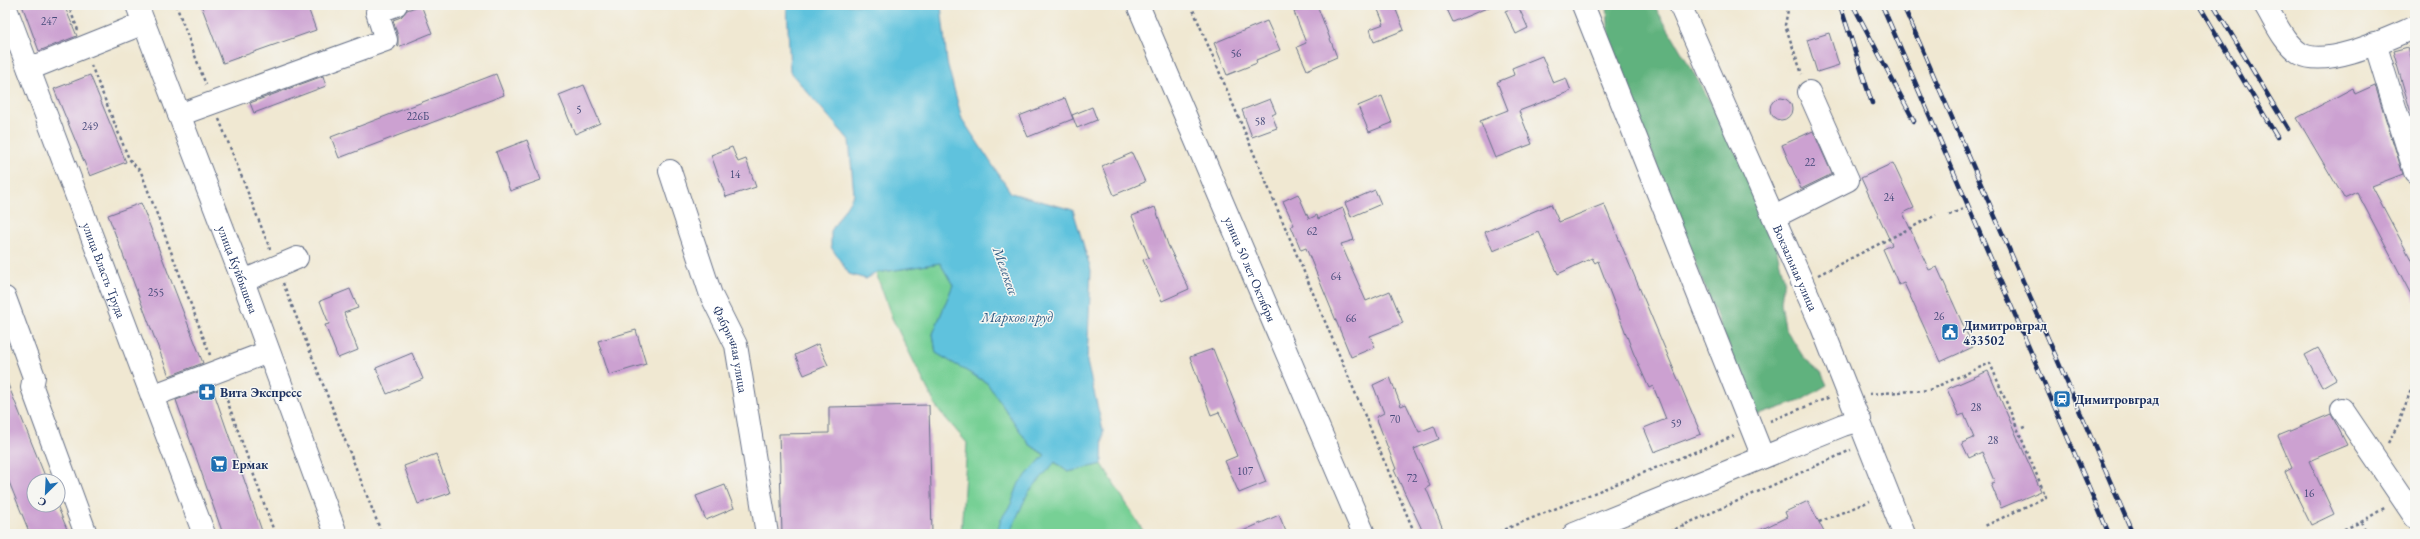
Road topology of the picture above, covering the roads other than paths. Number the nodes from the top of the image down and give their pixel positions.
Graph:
1 (396, 5) edge
2 (1582, 5) edge
3 (1680, 5) edge
4 (2265, 5) edge
5 (5, 6) edge
6 (1141, 6) edge
7 (140, 14) edge
8 (2415, 27) edge
9 (2375, 43) junction
10 (29, 69) junction
11 (1809, 92) road end
12 (179, 115) junction
13 (670, 171) dead end
14 (2415, 172) edge
15 (1774, 217) junction
16 (296, 258) dead end
17 (243, 281) junction
18 (5, 298) edge
19 (268, 352) junction
20 (152, 396) junction
21 (2342, 409) dead end
22 (1860, 420) junction
23 (1763, 458) junction
24 (2415, 517) edge
25 (86, 534) edge
26 (204, 534) edge
27 (336, 534) edge
28 (767, 534) edge
29 (1364, 534) edge
30 (1574, 534) edge
31 (1904, 534) edge

1 - 12 street
2 - 23 street
3 - 15 street, Вокзальная улица
4 - 9 street
5 - 10 street, улица Власть Труда
6 - 29 street, улица 50 лет Октября
7 - 10 street
7 - 12 street, улица Куйбышева
8 - 9 street
9 - 14 street
10 - 20 street, улица Власть Труда
11 - 15 street
12 - 17 street, улица Куйбышева
13 - 28 street, Фабричная улица
15 - 22 street, Вокзальная улица
16 - 17 street
17 - 19 street, улица Куйбышева
18 - 25 street
19 - 20 street
19 - 27 street, улица Куйбышева
20 - 26 street, улица Власть Труда
21 - 24 street
22 - 23 street
22 - 31 street, Вокзальная улица
23 - 30 street

